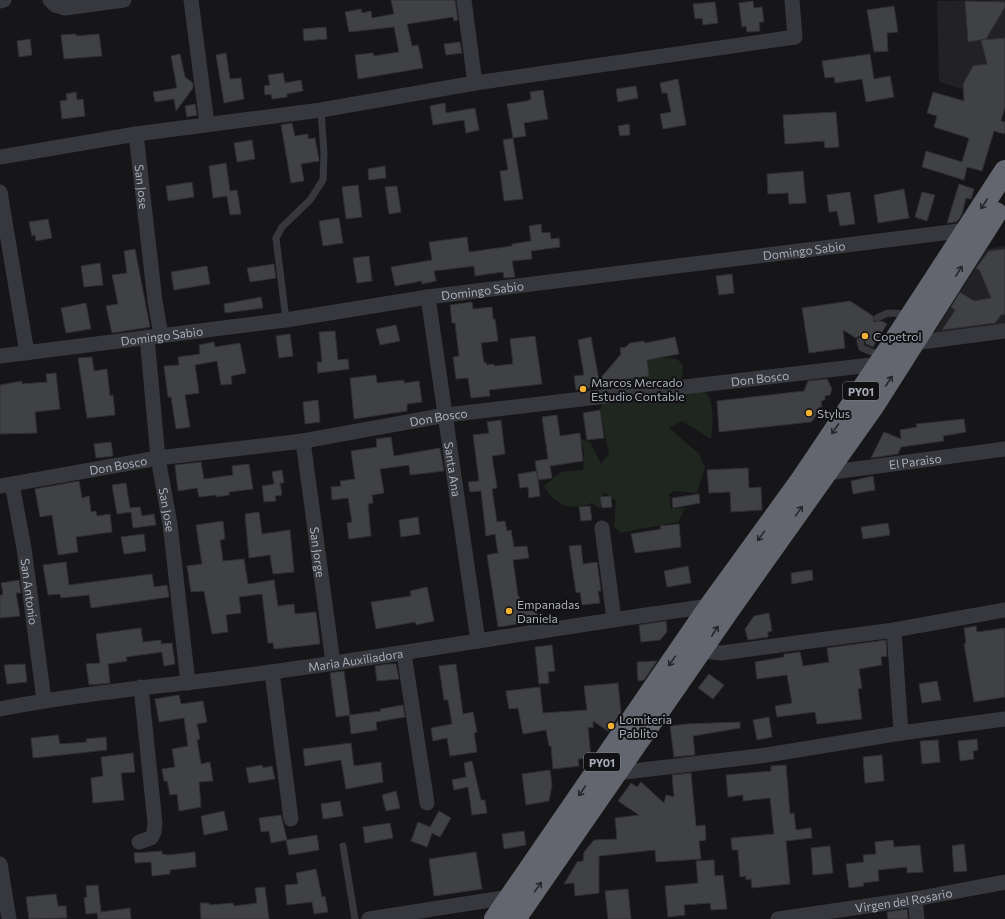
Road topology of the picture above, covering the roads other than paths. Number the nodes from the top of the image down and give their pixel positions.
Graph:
1 (0, 0) edge
2 (4, 0) edge
3 (50, 0) edge
4 (124, 0) edge
5 (191, 0) edge
6 (464, 0) edge
7 (796, 0) edge
8 (475, 83) junction
9 (321, 110) junction
10 (207, 124) junction
11 (136, 134) junction
12 (0, 157) edge
13 (1005, 171) edge
14 (0, 192) edge
15 (1005, 199) edge
16 (967, 230) junction
17 (428, 297) junction
18 (912, 314) junction
19 (877, 318) dead end
20 (286, 320) junction
21 (1005, 331) edge
22 (154, 336) junction
23 (860, 341) dead end
24 (914, 344) junction
25 (27, 353) junction
26 (0, 356) edge
27 (881, 360) junction
28 (446, 415) junction
29 (303, 440) junction
30 (1005, 449) edge
31 (158, 458) junction
32 (826, 473) junction
33 (6, 485) edge
34 (602, 528) dead end
35 (719, 608) junction
36 (1005, 610) edge
37 (614, 619) junction
38 (894, 630) junction
39 (478, 641) junction
40 (693, 647) junction
41 (404, 654) junction
42 (333, 662) junction
43 (272, 672) junction
44 (188, 683) junction
45 (141, 687) junction
46 (44, 700) junction
47 (0, 709) edge
48 (1005, 719) edge
49 (901, 733) junction
50 (617, 773) junction
51 (427, 803) dead end
52 (291, 820) dead end
53 (139, 842) dead end
54 (343, 846) dead end
55 (0, 870) edge
56 (1005, 882) edge
57 (510, 898) junction
58 (915, 899) junction
59 (804, 917) edge
60 (9, 919) edge
61 (355, 919) edge
62 (369, 919) edge
63 (495, 919) edge
64 (515, 919) edge
65 (778, 919) edge
66 (917, 919) edge

1 - 2 street
3 - 4 street
5 - 10 street
6 - 8 street
7 - 8 street
8 - 9 street
9 - 10 street
9 - 20 lane
10 - 11 street
11 - 12 street
11 - 22 street, San Jose
13 -> 16 highway, PY01
14 - 25 street
24 -> 15 highway, PY01
16 - 17 street, Domingo Sabio
16 - 18 highway, PY01
17 - 20 street, Domingo Sabio
17 - 28 street, Santa Ana
18 - 19 lane
18 - 27 highway, PY01
20 - 22 street, Domingo Sabio
21 - 24 street
22 - 25 street, Domingo Sabio
22 - 31 street, San Jose
23 - 27 lane
32 -> 24 highway, PY01
25 - 26 street, Domingo Sabio
27 - 28 street, Don Bosco
27 -> 35 highway, PY01
28 - 29 street, Don Bosco
28 - 39 street, Santa Ana
29 - 31 street, Don Bosco
29 - 42 street, San Jorge
30 - 32 street, El Paraiso
31 - 33 street, Don Bosco
31 - 44 street, San Jose
35 -> 32 highway, PY01
33 - 46 street, San Antonio
34 - 37 street
35 - 37 street, Maria Auxiliadora
35 - 40 highway, PY01
36 - 38 street
37 - 39 street, Maria Auxiliadora
38 - 40 street
38 - 49 street
39 - 41 street, Maria Auxiliadora
40 - 50 highway, PY01
40 -> 57 highway, PY01
41 - 42 street, Maria Auxiliadora
41 - 51 street
42 - 43 street, Maria Auxiliadora
43 - 44 street, Maria Auxiliadora
43 - 52 street
44 - 45 street, Maria Auxiliadora
45 - 46 street, Maria Auxiliadora
45 - 53 street
46 - 47 street, Maria Auxiliadora
48 - 49 street
49 - 50 street
64 -> 50 highway, PY01
54 - 61 lane
55 - 60 street
56 - 58 street, Virgen del Rosario
57 - 62 street
57 - 63 highway, PY01
58 - 59 street, Virgen del Rosario
58 - 66 street
59 - 65 street, Virgen del Rosario

